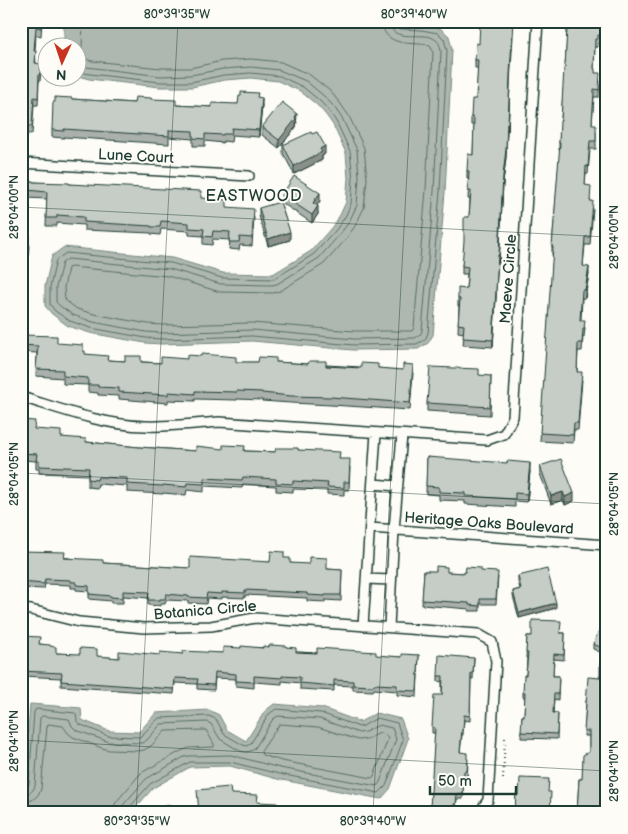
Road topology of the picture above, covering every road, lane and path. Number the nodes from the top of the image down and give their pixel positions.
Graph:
1 (538, 21) edge
2 (21, 163) edge
3 (249, 176) dead end
4 (21, 397) edge
5 (376, 433) junction
6 (402, 435) junction
7 (373, 484) junction
8 (398, 486) junction
9 (370, 528) junction
10 (394, 530) junction
11 (607, 545) edge
12 (366, 579) junction
13 (391, 580) junction
14 (21, 609) edge
15 (363, 626) junction
16 (388, 628) junction
17 (505, 738) dead end
18 (503, 779) dead end
19 (479, 813) edge

1 - 6 street, Maeve Circle
2 - 3 street, Lune Court
4 - 5 street, Maeve Circle
5 - 6 street, Maeve Circle
5 - 7 street
6 - 8 street
7 - 8 street
7 - 9 street
8 - 10 street
9 - 10 street, Heritage Oaks Boulevard
9 - 12 street
10 - 11 street, Heritage Oaks Boulevard
10 - 13 street
12 - 13 street
12 - 15 street
13 - 16 street
14 - 15 street, Botanica Circle
15 - 16 street, Botanica Circle
16 - 19 street, Botanica Circle
17 - 18 path

